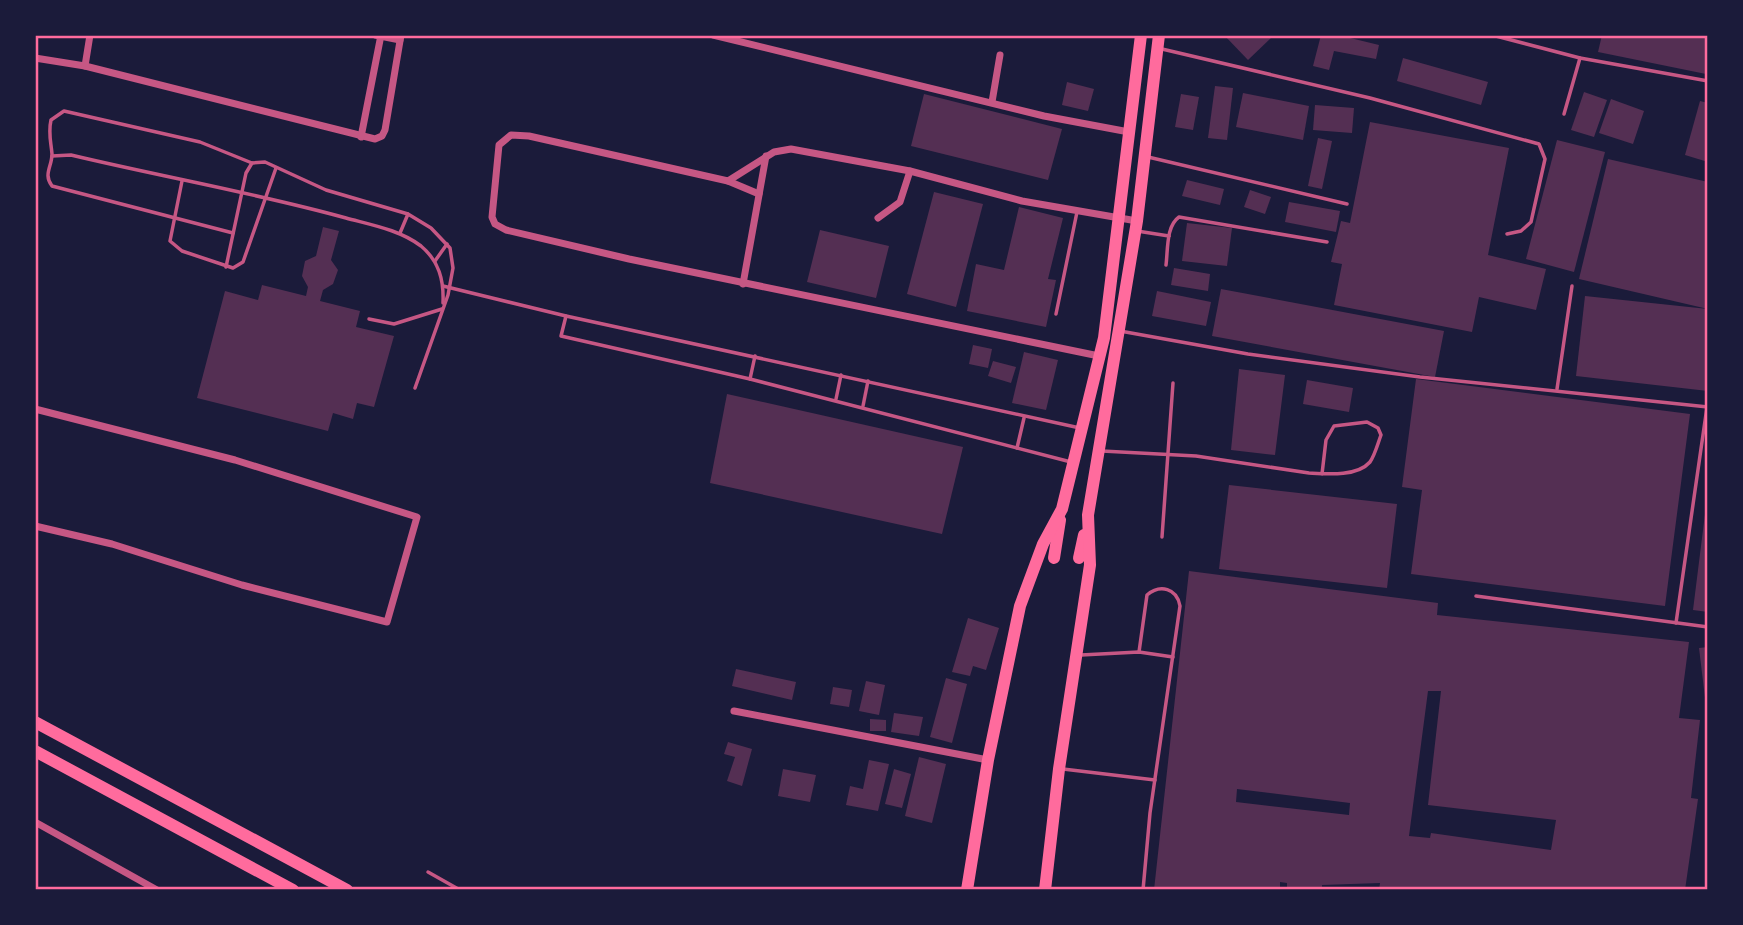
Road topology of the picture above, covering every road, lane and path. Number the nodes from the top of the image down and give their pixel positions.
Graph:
1 (90, 35) edge
2 (713, 35) edge
3 (1141, 35) edge
4 (1492, 35) edge
5 (379, 36) edge
6 (401, 38) edge
7 (1513, 38) edge
8 (1158, 41) edge
9 (1000, 55) dead end
10 (35, 58) edge
11 (1580, 58) junction
12 (86, 66) junction
13 (1708, 81) edge
14 (992, 102) junction
15 (1564, 114) dead end
16 (1129, 132) junction
17 (361, 137) junction
18 (52, 156) junction
19 (766, 156) junction
20 (1145, 156) junction
21 (252, 163) junction
22 (276, 168) junction
23 (910, 171) junction
24 (183, 181) junction
25 (728, 181) junction
26 (242, 193) junction
27 (759, 194) junction
28 (264, 197) junction
29 (1347, 204) dead end
30 (1077, 212) junction
31 (408, 214) junction
32 (174, 217) junction
33 (878, 218) dead end
34 (1119, 219) junction
35 (1136, 226) junction
36 (233, 233) junction
37 (400, 233) junction
38 (1507, 234) dead end
39 (1169, 236) junction
40 (1327, 242) dead end
41 (447, 244) junction
42 (435, 261) junction
43 (1167, 265) dead end
44 (226, 267) junction
45 (743, 284) junction
46 (443, 286) junction
47 (1572, 286) dead end
48 (450, 287) junction
49 (442, 307) junction
50 (1056, 314) dead end
51 (566, 316) junction
52 (369, 319) dead end
53 (1120, 331) junction
54 (755, 356) junction
55 (1100, 356) junction
56 (841, 375) junction
57 (750, 379) junction
58 (868, 381) junction
59 (1173, 383) dead end
60 (415, 388) dead end
61 (1557, 390) junction
62 (835, 399) junction
63 (863, 406) junction
64 (1708, 407) edge
65 (35, 409) edge
66 (1024, 418) junction
67 (1083, 429) junction
68 (1017, 448) junction
69 (1100, 451) junction
70 (1169, 453) junction
71 (1073, 463) junction
72 (1321, 474) junction
73 (1062, 509) junction
74 (1088, 514) junction
75 (35, 526) edge
76 (1162, 537) dead end
77 (1054, 558) dead end
78 (1079, 558) dead end
79 (1476, 596) dead end
80 (1676, 623) junction
81 (1708, 627) edge
82 (1139, 652) junction
83 (1075, 656) junction
84 (1173, 657) junction
85 (734, 711) dead end
86 (35, 722) edge
87 (35, 751) edge
88 (988, 760) junction
89 (1059, 769) junction
90 (1155, 780) junction
91 (35, 822) edge
92 (428, 872) dead end
93 (157, 890) edge
94 (293, 890) edge
95 (347, 890) edge
96 (460, 890) edge
97 (967, 890) edge
98 (1045, 890) edge
99 (1143, 890) edge

1 - 12 street
2 - 14 street
3 - 16 highway
4 - 7 lane
5 - 6 street
5 - 17 street
6 - 17 street
7 - 11 lane
8 - 20 highway
8 - 38 lane
9 - 14 street
10 - 12 street
11 - 13 lane
11 - 15 lane
12 - 17 street
14 - 16 street
16 - 34 highway
18 - 21 lane
18 - 24 lane
18 - 32 lane
19 - 23 street
19 - 25 street
19 - 27 street
20 - 29 lane
20 - 35 highway
21 - 22 lane
21 - 26 lane
22 - 28 lane
22 - 31 lane
23 - 30 street
23 - 33 street
24 - 26 lane
24 - 32 lane
25 - 27 street
25 - 45 street
26 - 28 lane
26 - 36 lane
27 - 45 street
28 - 37 lane
28 - 44 lane
30 - 34 street
30 - 50 lane
31 - 37 lane
31 - 41 lane
32 - 36 lane
32 - 44 lane
34 - 35 street
34 - 55 highway
35 - 39 lane
35 - 53 highway
36 - 44 lane
37 - 42 lane
39 - 40 lane
39 - 43 lane
41 - 42 lane
41 - 48 lane
42 - 46 lane
45 - 55 street
46 - 48 lane
46 - 49 lane
47 - 61 lane
48 - 49 lane
48 - 51 lane
49 - 52 lane
49 - 60 lane
51 - 54 lane
51 - 57 lane
53 - 61 lane
53 - 69 highway
54 - 56 lane
54 - 57 lane
55 - 67 highway
56 - 58 lane
56 - 62 lane
57 - 62 lane
58 - 63 lane
58 - 66 lane
59 - 70 lane
61 - 64 lane
62 - 63 lane
63 - 68 lane
64 - 80 lane
65 - 75 street
66 - 67 lane
66 - 68 lane
67 - 71 highway
68 - 71 lane
69 - 70 lane
69 - 74 highway
70 - 72 lane
70 - 76 lane
71 - 73 highway
72 - 72 lane
73 - 77 highway
73 - 88 highway
74 - 78 highway
74 - 83 highway
79 - 80 lane
80 - 81 lane
82 - 83 lane
82 - 84 lane
82 - 84 lane
83 - 89 highway
84 - 90 lane
85 - 88 street
86 - 95 highway
87 - 94 highway
88 - 97 highway
89 - 90 lane
89 - 98 highway
90 - 99 lane
91 - 93 street
92 - 96 lane

